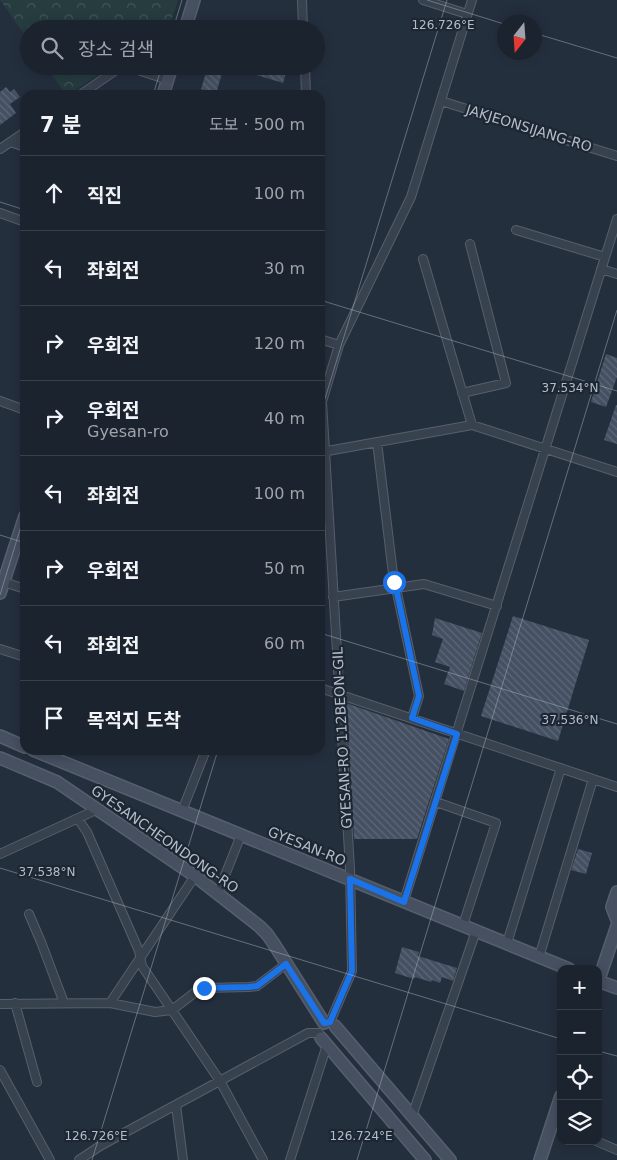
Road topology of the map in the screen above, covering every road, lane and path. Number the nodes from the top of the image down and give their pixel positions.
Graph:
1 (194, 0) edge
2 (302, 0) edge
3 (423, 0) edge
4 (472, 0) edge
5 (467, 14) junction
6 (187, 20) edge
7 (303, 20) edge
8 (110, 75) edge
9 (153, 75) edge
10 (169, 75) edge
11 (305, 75) edge
12 (168, 80) junction
13 (87, 90) edge
14 (165, 90) edge
15 (306, 90) edge
16 (441, 101) junction
17 (20, 135) edge
18 (10, 142) junction
19 (20, 145) edge
20 (0, 150) edge
21 (617, 156) edge
22 (0, 213) edge
23 (617, 218) edge
24 (20, 220) edge
25 (516, 230) dead end
26 (470, 244) dead end
27 (605, 257) junction
28 (423, 259) dead end
29 (601, 269) junction
30 (617, 274) edge
31 (325, 340) edge
32 (339, 344) junction
33 (325, 391) edge
34 (462, 394) junction
35 (0, 402) edge
36 (20, 408) edge
37 (472, 425) junction
38 (377, 442) junction
39 (546, 449) junction
40 (325, 451) edge
41 (617, 472) edge
42 (325, 492) edge
43 (20, 530) edge
44 (1, 585) edge
45 (20, 588) edge
46 (396, 588) junction
47 (333, 597) junction
48 (497, 606) junction
49 (0, 648) edge
50 (20, 655) edge
51 (325, 690) edge
52 (339, 694) junction
53 (412, 718) junction
54 (457, 734) junction
55 (0, 736) edge
56 (20, 745) edge
57 (45, 755) edge
58 (204, 755) edge
59 (0, 758) edge
60 (561, 768) junction
61 (593, 779) junction
62 (617, 787) edge
63 (436, 802) junction
64 (98, 809) junction
65 (182, 811) junction
66 (78, 819) junction
67 (241, 835) junction
68 (0, 854) edge
69 (195, 876) junction
70 (350, 879) junction
71 (617, 892) edge
72 (218, 893) junction
73 (404, 902) junction
74 (29, 914) dead end
75 (617, 920) edge
76 (463, 925) junction
77 (617, 926) edge
78 (476, 931) junction
79 (507, 943) junction
80 (539, 956) junction
81 (141, 957) junction
82 (286, 964) junction
83 (560, 965) edge
84 (602, 969) edge
85 (602, 982) edge
86 (617, 988) edge
87 (15, 1003) junction
88 (64, 1003) junction
89 (110, 1003) junction
90 (0, 1004) edge
91 (172, 1010) junction
92 (326, 1031) junction
93 (0, 1070) edge
94 (220, 1081) junction
95 (37, 1082) dead end
96 (560, 1100) edge
97 (176, 1105) junction
98 (412, 1116) junction
99 (556, 1125) edge
100 (602, 1144) edge
101 (617, 1150) edge
102 (50, 1160) edge
103 (79, 1160) edge
104 (183, 1160) edge
105 (263, 1160) edge
106 (291, 1160) edge
107 (425, 1160) edge
108 (450, 1160) edge
109 (540, 1160) edge

1 - 6 street
2 - 7 street
3 - 5 street
4 - 5 street, GYESAN-RO 112BEON-GIL
5 - 16 street, GYESAN-RO 112BEON-GIL
8 - 13 street
9 - 12 street
10 - 12 street
11 - 15 street
12 - 14 street
16 - 21 street, JAKJEONSIJANG-RO
16 - 32 street, GYESAN-RO 112BEON-GIL
17 - 18 street
18 - 19 street
18 - 20 street
22 - 24 street
23 - 27 street
25 - 27 street
26 - 34 street
27 - 29 street
28 - 34 street
29 - 30 street
29 - 39 street
31 - 32 street
32 - 33 street, GYESAN-RO 112BEON-GIL
34 - 37 street
35 - 36 street
37 - 38 street
37 - 39 street
38 - 40 street
38 - 46 street
39 - 41 street
39 - 48 street
42 - 47 street, GYESAN-RO 112BEON-GIL
43 - 44 street
44 - 45 street
46 - 47 street
46 - 48 street
46 - 53 street
47 - 52 street, GYESAN-RO 112BEON-GIL
48 - 54 street
49 - 50 street
51 - 52 street
52 - 53 street
52 - 70 street, GYESAN-RO 112BEON-GIL
53 - 54 street
54 - 60 street
54 - 63 street
55 - 56 street
57 - 65 street, GYESAN-RO
58 - 65 street
59 - 64 street, GYESANCHEONDONG-RO
60 - 61 street
60 - 79 street
61 - 62 street
61 - 80 street
63 - 73 street
63 - 76 street
64 - 66 street
64 - 69 street, GYESANCHEONDONG-RO
65 - 67 street, GYESAN-RO
66 - 68 street
66 - 81 street
67 - 70 street, GYESAN-RO
67 - 72 street
69 - 72 street, GYESANCHEONDONG-RO
69 - 81 street
70 - 73 street, GYESAN-RO
70 - 92 street, GYESAN-RO 112BEON-GIL
71 - 75 street
72 - 82 street, GYESANCHEONDONG-RO
73 - 76 street, GYESAN-RO
74 - 88 street
76 - 78 street, GYESAN-RO
77 - 84 street
78 - 79 street, GYESAN-RO
78 - 98 street
79 - 80 street, GYESAN-RO
80 - 83 street, GYESAN-RO
81 - 89 street
81 - 91 street
82 - 91 street
82 - 92 street, GYESANCHEONDONG-RO
85 - 86 street
87 - 88 street
87 - 90 street
87 - 95 street
88 - 89 street
89 - 91 street
91 - 94 street
92 - 94 street
92 - 98 street, GYESANCHEONDONG-RO
92 - 106 street, GYESAN-RO 112BEON-GIL
92 - 107 street, GYESANCHEONDONG-RO
93 - 102 street
94 - 97 street
94 - 105 street
96 - 99 street
97 - 103 street
97 - 104 street
98 - 108 street, GYESANCHEONDONG-RO
99 - 109 street
100 - 101 street

